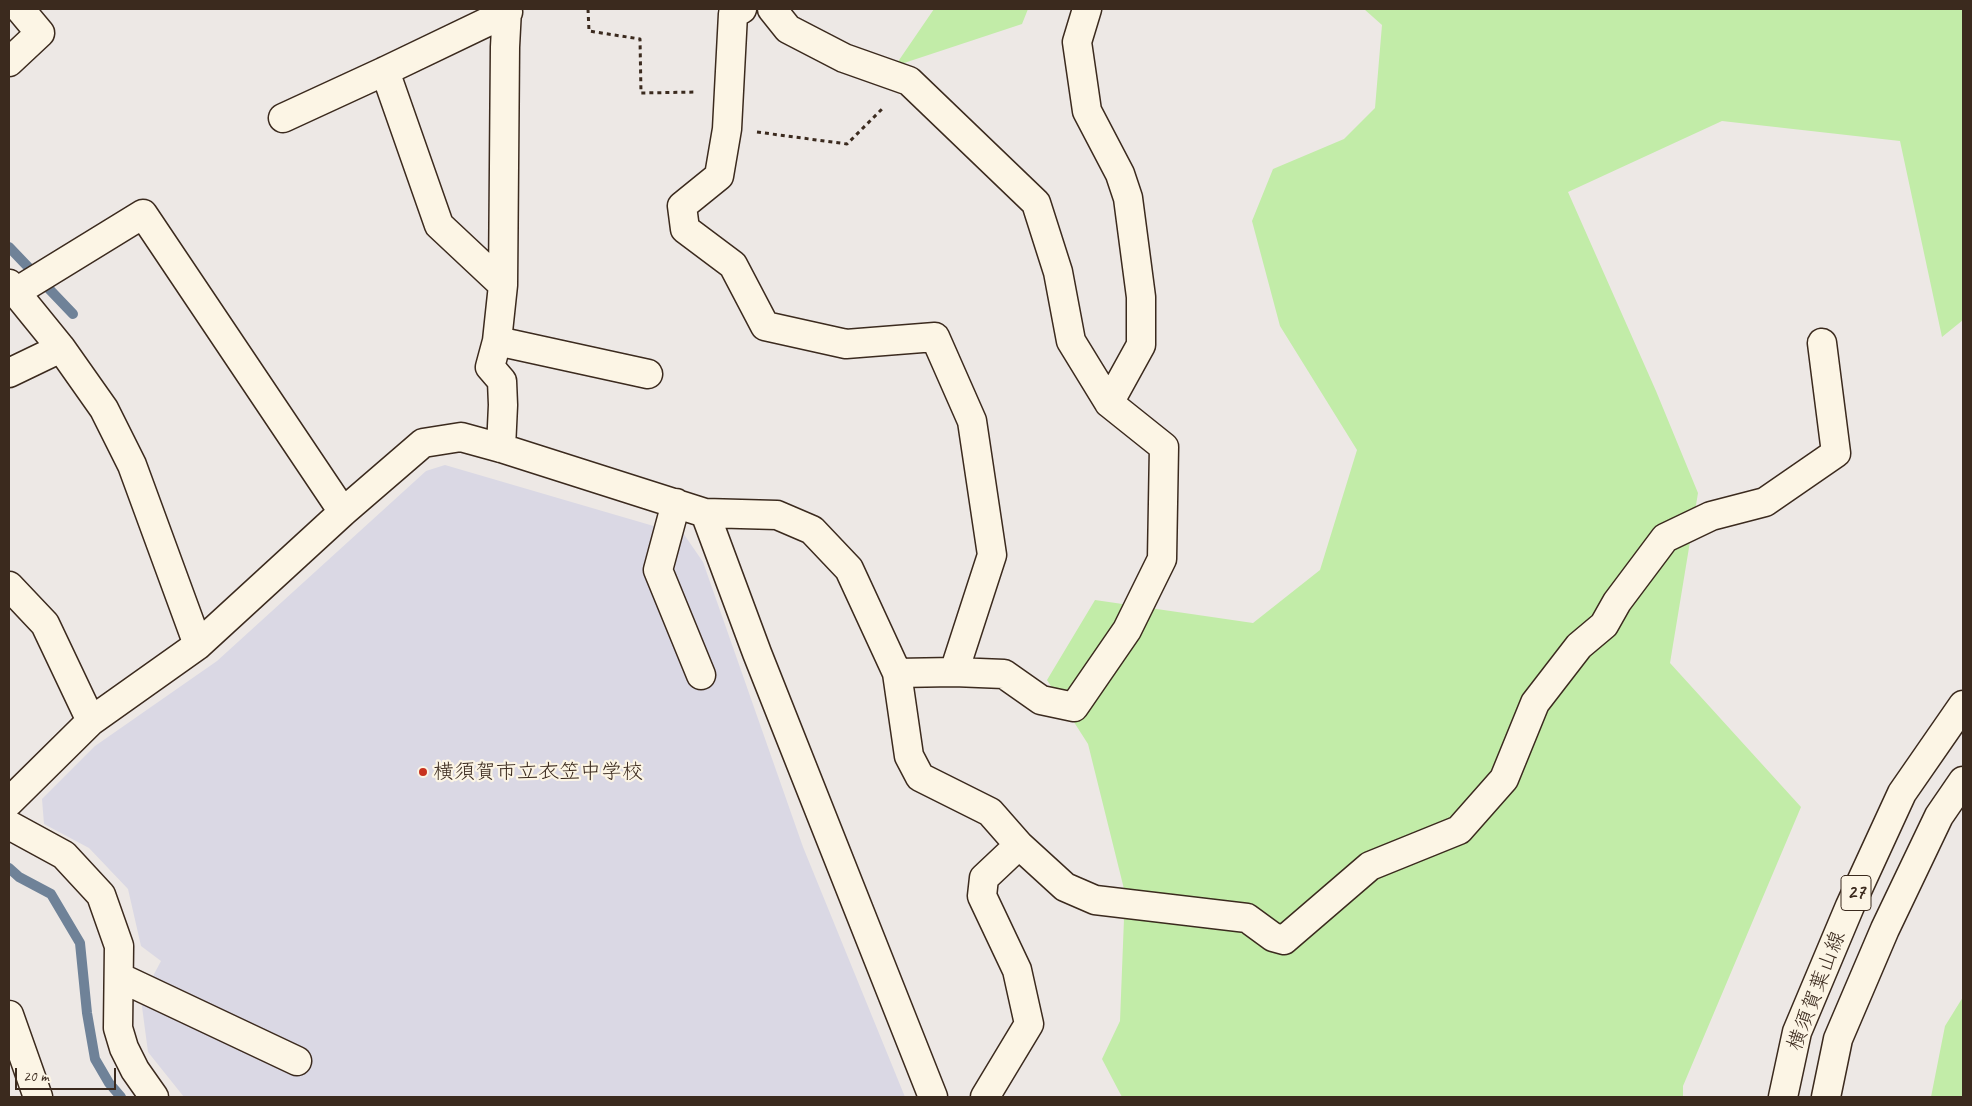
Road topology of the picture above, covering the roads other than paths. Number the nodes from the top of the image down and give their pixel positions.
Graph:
1 (20, 9) edge
2 (742, 9) edge
3 (772, 9) edge
4 (1087, 9) edge
5 (508, 10) edge
6 (9, 62) edge
7 (385, 71) junction
8 (283, 118) dead end
9 (503, 285) junction
10 (12, 288) edge
11 (497, 341) junction
12 (1822, 344) dead end
13 (61, 348) junction
14 (9, 373) edge
15 (648, 374) dead end
16 (1109, 403) junction
17 (501, 448) junction
18 (676, 503) junction
19 (343, 512) junction
20 (705, 514) junction
21 (9, 586) edge
22 (198, 645) junction
23 (954, 672) junction
24 (897, 673) junction
25 (701, 675) dead end
26 (1963, 706) edge
27 (91, 721) junction
28 (1963, 781) edge
29 (9, 802) edge
30 (9, 825) edge
31 (1020, 845) junction
32 (119, 977) junction
33 (9, 1016) edge
34 (297, 1061) dead end
35 (38, 1097) edge
36 (154, 1097) edge
37 (933, 1097) edge
38 (985, 1097) edge
39 (1783, 1097) edge
40 (1826, 1097) edge

1 - 6 street
2 - 23 street
3 - 16 street
4 - 16 street
5 - 7 street
5 - 9 street
7 - 8 street
7 - 9 street
9 - 11 street
10 - 13 street
10 - 19 street
11 - 15 street
11 - 17 street
12 - 31 street
13 - 14 street
13 - 22 street
16 - 23 street
17 - 18 street
17 - 19 street
18 - 20 street
18 - 25 street
19 - 22 street
20 - 24 street
20 - 37 street
21 - 27 street
22 - 27 street
23 - 24 street
24 - 31 street
26 - 39 street, 横須賀葉山線 / 27
27 - 29 street
28 - 40 street, 横須賀葉山線 / 27
30 - 32 street
31 - 38 street
32 - 34 street
32 - 36 street
33 - 35 street

